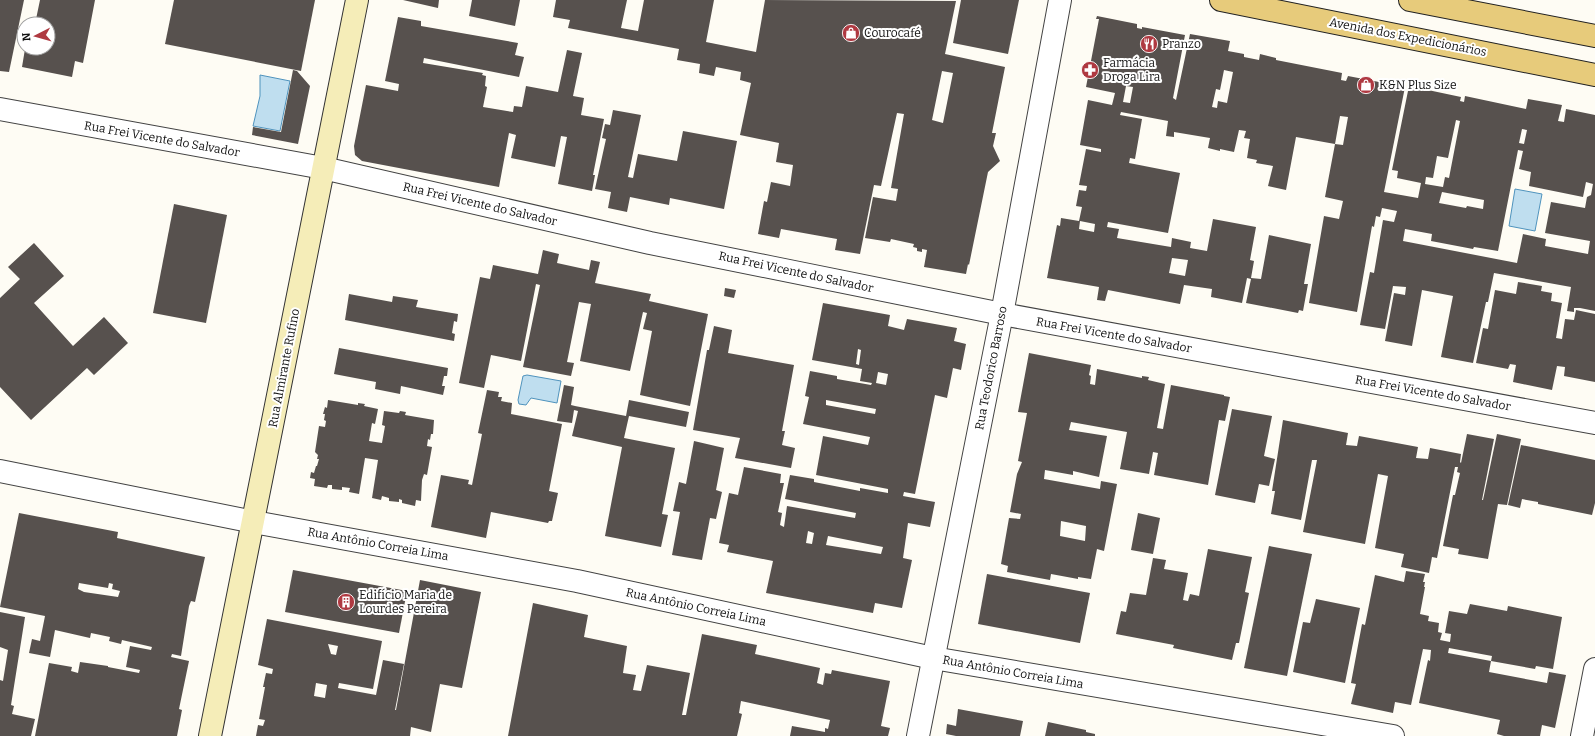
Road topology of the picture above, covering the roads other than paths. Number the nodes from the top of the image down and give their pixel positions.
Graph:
1 (357, 0) edge
2 (1060, 0) edge
3 (1221, 0) edge
4 (1410, 0) edge
5 (1595, 36) edge
6 (1595, 75) edge
7 (0, 109) edge
8 (324, 168) junction
9 (1002, 314) junction
10 (1595, 423) edge
11 (0, 470) edge
12 (254, 522) junction
13 (933, 658) junction
14 (1595, 669) edge
15 (210, 736) edge
16 (918, 736) edge
17 (1393, 736) edge
18 (1582, 736) edge

1 - 8 street, Rua Almirante Rufino
2 - 9 street, Rua Teodorico Barroso
3 - 6 main road, Avenida dos Expedicionários
4 - 5 main road
7 - 8 street, Rua Frei Vicente do Salvador
8 - 9 street, Rua Frei Vicente do Salvador
8 - 12 street, Rua Almirante Rufino
9 - 10 street, Rua Frei Vicente do Salvador
9 - 13 street, Rua Teodorico Barroso
11 - 12 street, Rua Antônio Correia Lima
12 - 13 street, Rua Antônio Correia Lima
12 - 15 street, Rua Almirante Rufino
13 - 16 street, Rua Teodorico Barroso
13 - 17 street, Rua Antônio Correia Lima
14 - 18 street

